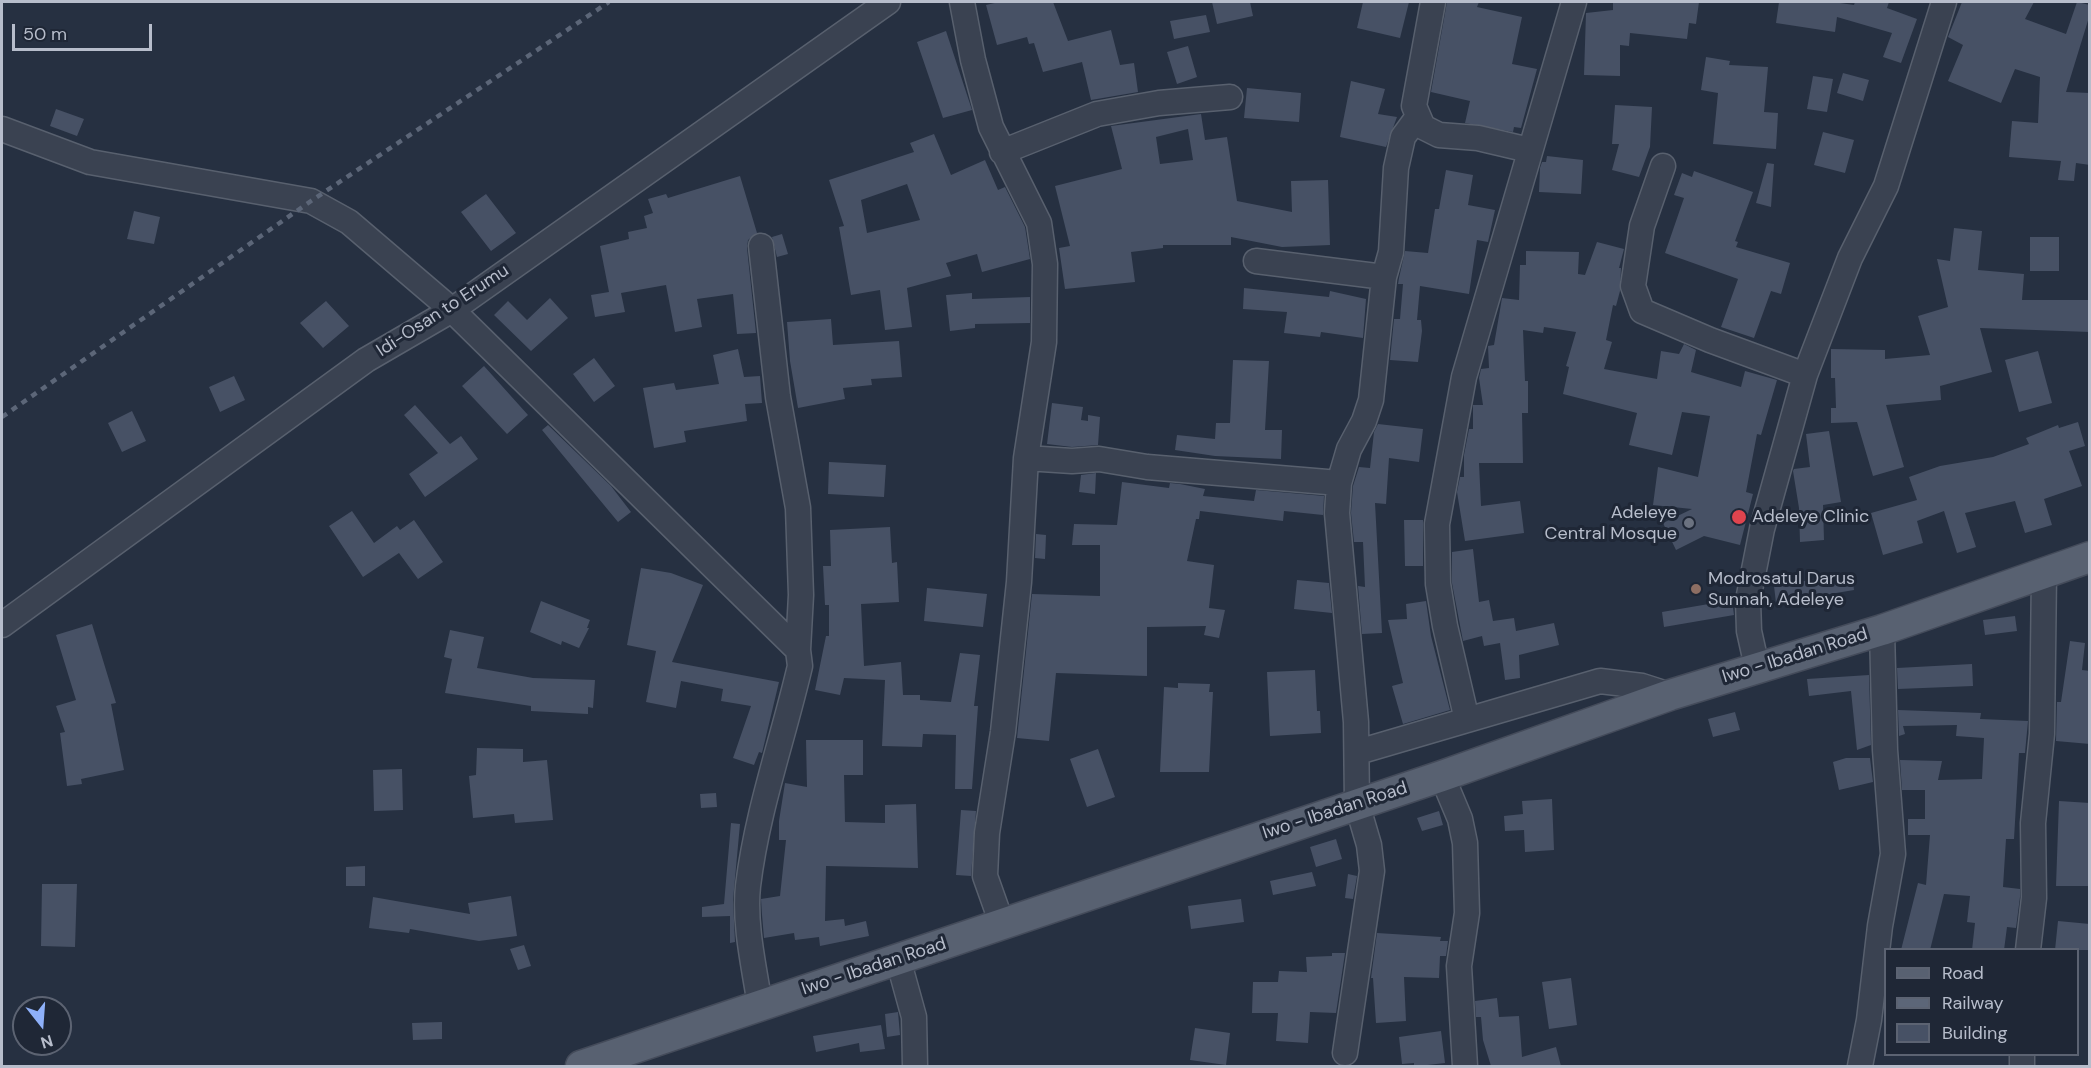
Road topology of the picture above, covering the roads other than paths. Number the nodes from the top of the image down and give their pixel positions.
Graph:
1 (888, 2) edge
2 (962, 2) edge
3 (1433, 2) edge
4 (1574, 2) edge
5 (1944, 2) edge
6 (1230, 97) dead end
7 (1417, 118) junction
8 (2, 129) edge
9 (1529, 150) junction
10 (1002, 152) junction
11 (1663, 166) dead end
12 (761, 246) dead end
13 (1256, 261) dead end
14 (1384, 277) junction
15 (452, 310) junction
16 (1805, 375) junction
17 (1026, 458) junction
18 (1338, 483) junction
19 (2090, 557) edge
20 (2044, 573) junction
21 (2, 626) edge
22 (1882, 630) junction
23 (798, 650) junction
24 (1757, 667) junction
25 (1670, 695) junction
26 (1467, 720) junction
27 (1358, 752) junction
28 (1442, 776) junction
29 (1357, 804) junction
30 (1002, 924) junction
31 (2028, 948) edge
32 (898, 959) junction
33 (760, 1005) junction
34 (1344, 1053) dead end
35 (580, 1066) edge
36 (915, 1066) edge
37 (1465, 1066) edge
38 (1860, 1066) edge

1 - 15 street, Idi-Osan to Erumu
2 - 10 street
3 - 7 street
4 - 9 street
5 - 16 street
6 - 10 street
7 - 9 street
7 - 14 street
8 - 15 street
9 - 26 street
10 - 17 street
11 - 16 street
12 - 23 street
13 - 14 street
14 - 18 street
15 - 21 street, Idi-Osan to Erumu
15 - 23 street
16 - 24 street
17 - 18 street
17 - 30 street
18 - 27 street
19 - 20 main road, Iwo - Ibadan Road
20 - 22 main road, Iwo - Ibadan Road
20 - 31 street
22 - 24 main road, Iwo - Ibadan Road
22 - 38 street
23 - 33 street
24 - 25 main road, Iwo - Ibadan Road
25 - 26 street
25 - 28 main road, Iwo - Ibadan Road
26 - 27 street
27 - 29 street
28 - 29 main road, Iwo - Ibadan Road
28 - 37 street
29 - 30 main road, Iwo - Ibadan Road
29 - 34 street
30 - 32 main road, Iwo - Ibadan Road
32 - 33 main road, Iwo - Ibadan Road
32 - 36 street
33 - 35 main road, Iwo - Ibadan Road

